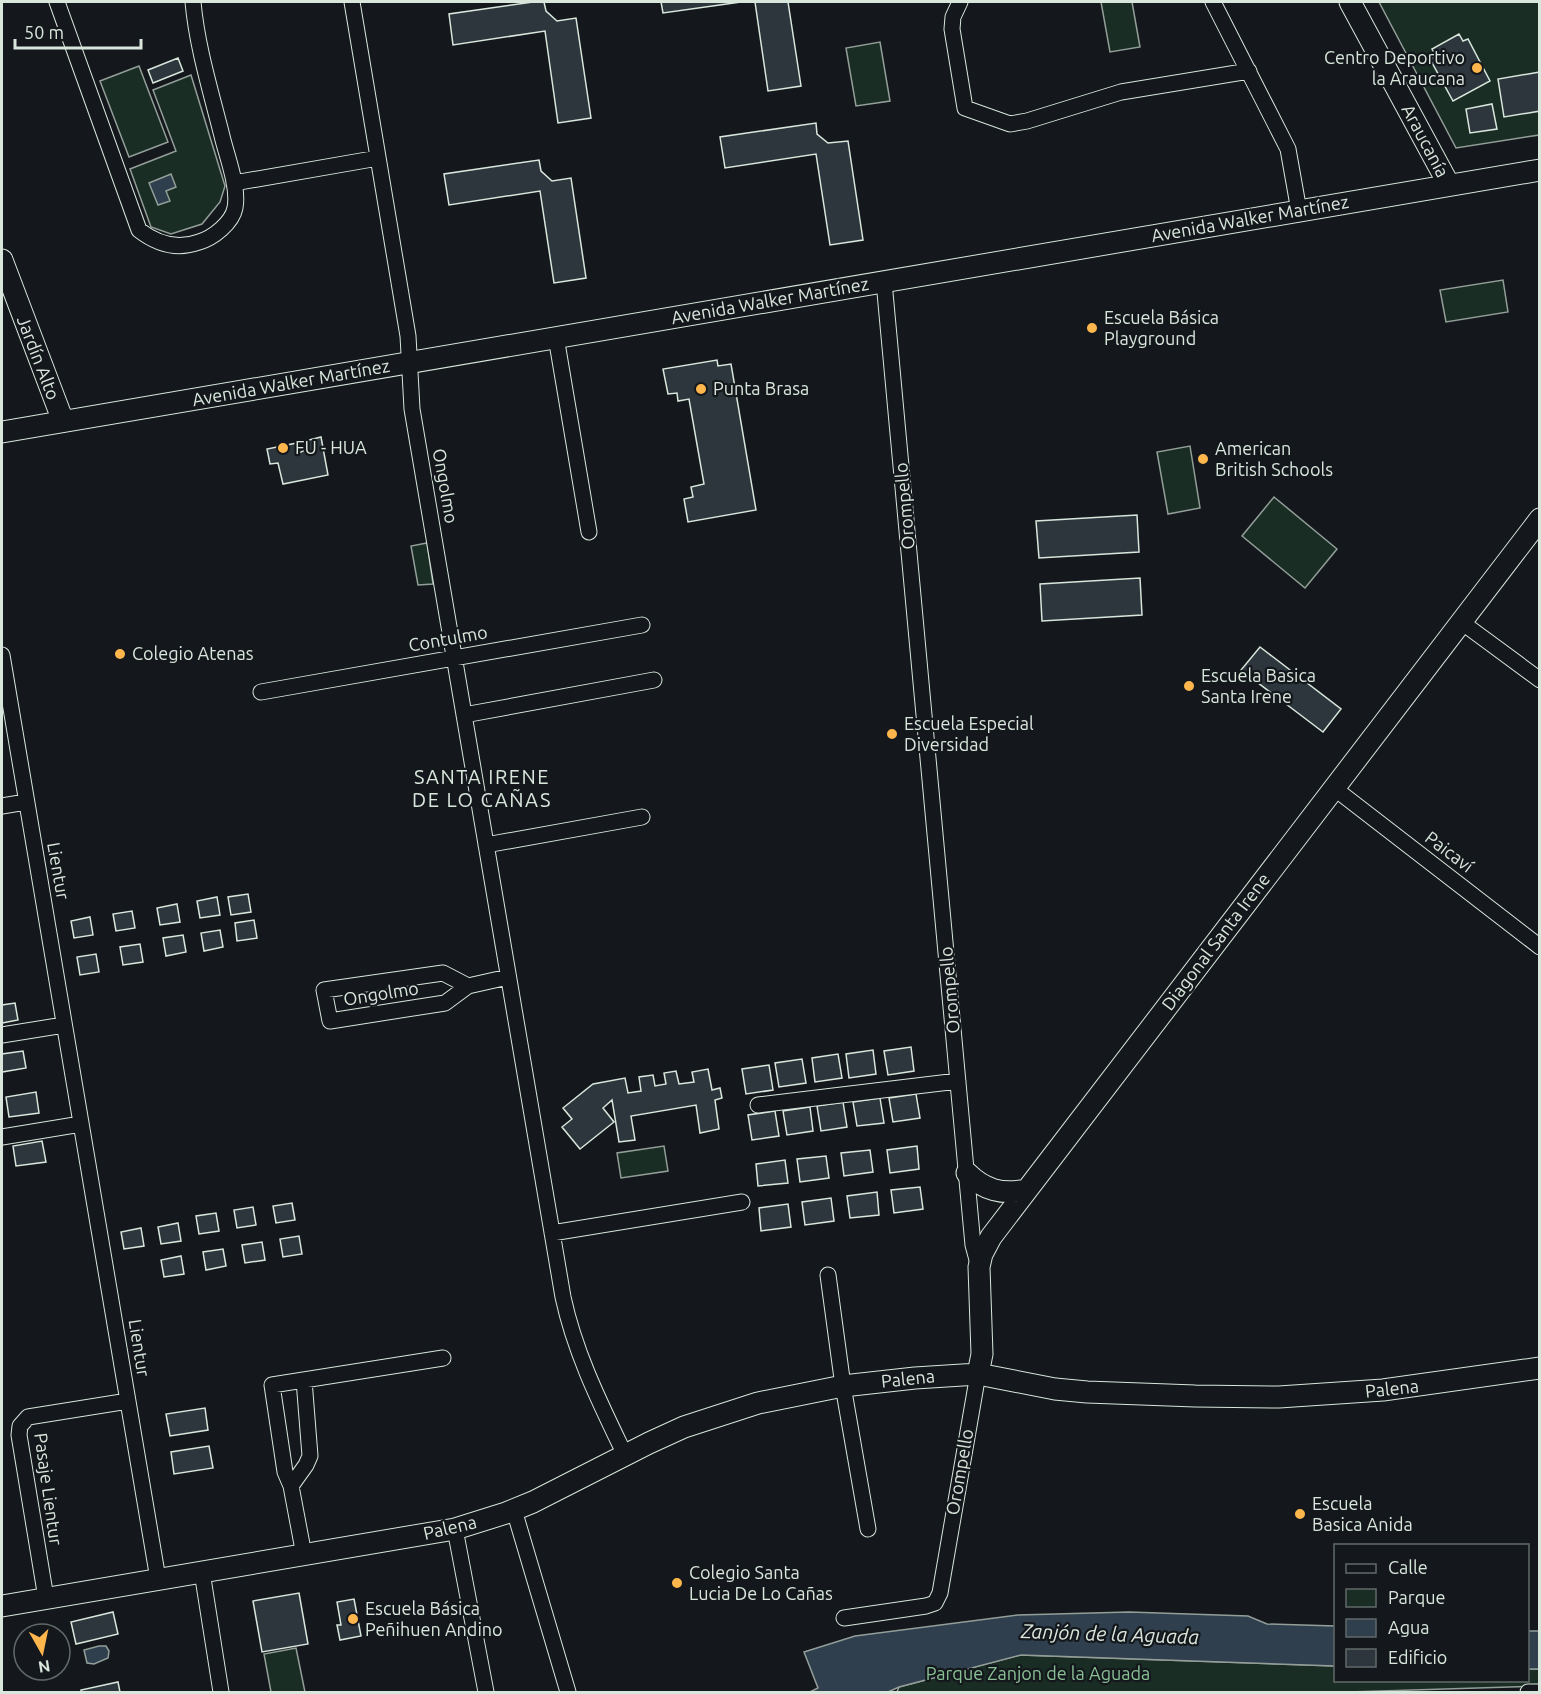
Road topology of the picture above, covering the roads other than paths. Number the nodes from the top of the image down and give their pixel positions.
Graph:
1 (57, 2) edge
2 (193, 2) edge
3 (352, 2) edge
4 (960, 2) edge
5 (1213, 2) edge
6 (1350, 2) edge
7 (1249, 71) junction
8 (378, 158) junction
9 (1539, 170) edge
10 (234, 183) junction
11 (1449, 185) junction
12 (1299, 211) junction
13 (2, 260) edge
14 (884, 282) junction
15 (556, 337) junction
16 (409, 362) junction
17 (63, 422) junction
18 (2, 432) edge
19 (1539, 519) edge
20 (589, 532) dead end
21 (1460, 621) junction
22 (642, 625) dead end
23 (2, 656) edge
24 (454, 658) junction
25 (654, 680) dead end
26 (1539, 680) edge
27 (261, 692) dead end
28 (464, 715) junction
29 (1334, 788) junction
30 (26, 802) junction
31 (2, 806) edge
32 (642, 816) dead end
33 (486, 845) junction
34 (1539, 947) edge
35 (508, 977) junction
36 (468, 986) junction
37 (64, 1025) junction
38 (2, 1035) edge
39 (958, 1081) junction
40 (758, 1105) dead end
41 (81, 1124) junction
42 (2, 1137) edge
43 (967, 1173) junction
44 (1026, 1190) junction
45 (742, 1203) dead end
46 (552, 1233) junction
47 (979, 1267) junction
48 (828, 1275) dead end
49 (443, 1358) dead end
50 (1539, 1368) edge
51 (978, 1374) junction
52 (304, 1380) junction
53 (843, 1386) junction
54 (128, 1401) junction
55 (625, 1455) junction
56 (291, 1486) junction
57 (514, 1510) junction
58 (868, 1528) dead end
59 (455, 1529) junction
60 (304, 1555) junction
61 (202, 1572) junction
62 (158, 1579) junction
63 (46, 1598) junction
64 (2, 1606) edge
65 (844, 1618) dead end
66 (221, 1692) edge
67 (486, 1692) edge
68 (568, 1692) edge
69 (1528, 1692) edge
70 (1539, 1692) edge

1 - 10 street
2 - 10 street
3 - 8 street, Ongolmo
4 - 7 street
5 - 7 street
6 - 11 street, Araucanía
7 - 12 street
8 - 10 street
8 - 16 street, Ongolmo
9 - 11 street, Avenida Walker Martínez
11 - 12 street, Avenida Walker Martínez
12 - 14 street, Avenida Walker Martínez
13 - 17 street, Jardín Alto
14 - 15 street, Avenida Walker Martínez
14 - 39 street, Orompello
15 - 16 street, Avenida Walker Martínez
15 - 20 street
16 - 17 street, Avenida Walker Martínez
16 - 24 street, Ongolmo
17 - 18 street, Avenida Walker Martínez
19 - 21 street, Diagonal Santa Irene
21 - 26 street
21 - 29 street, Diagonal Santa Irene
22 - 24 street, Contulmo
23 - 30 street, Lientur
24 - 27 street, Contulmo
24 - 28 street, Ongolmo
25 - 28 street
28 - 33 street, Ongolmo
29 - 34 street, Paicaví
29 - 44 street, Diagonal Santa Irene
30 - 31 street
30 - 37 street, Lientur
32 - 33 street
33 - 35 street, Ongolmo
35 - 36 street, Ongolmo
35 - 46 street, Ongolmo
36 - 36 street, Ongolmo
37 - 38 street
37 - 41 street, Lientur
39 - 40 street
39 - 43 street, Orompello
41 - 42 street
41 - 54 street, Lientur
43 - 44 street
43 - 47 street, Orompello
44 - 47 street, Diagonal Santa Irene
45 - 46 street
46 - 55 street, Ongolmo
47 - 51 street, Orompello
48 - 53 street
49 - 52 street
50 - 51 street, Palena
51 - 53 street, Palena
51 - 65 street, Orompello
52 - 56 street
52 - 56 street
53 - 55 street, Palena
53 - 58 street
54 - 62 street, Lientur
54 - 63 street, Pasaje Lientur
55 - 57 street, Palena
56 - 60 street
57 - 59 street, Palena
57 - 68 street
59 - 60 street, Palena
59 - 67 street
60 - 61 street, Palena
61 - 62 street, Palena
61 - 66 street
62 - 63 street, Palena
63 - 64 street, Palena
69 - 70 street

